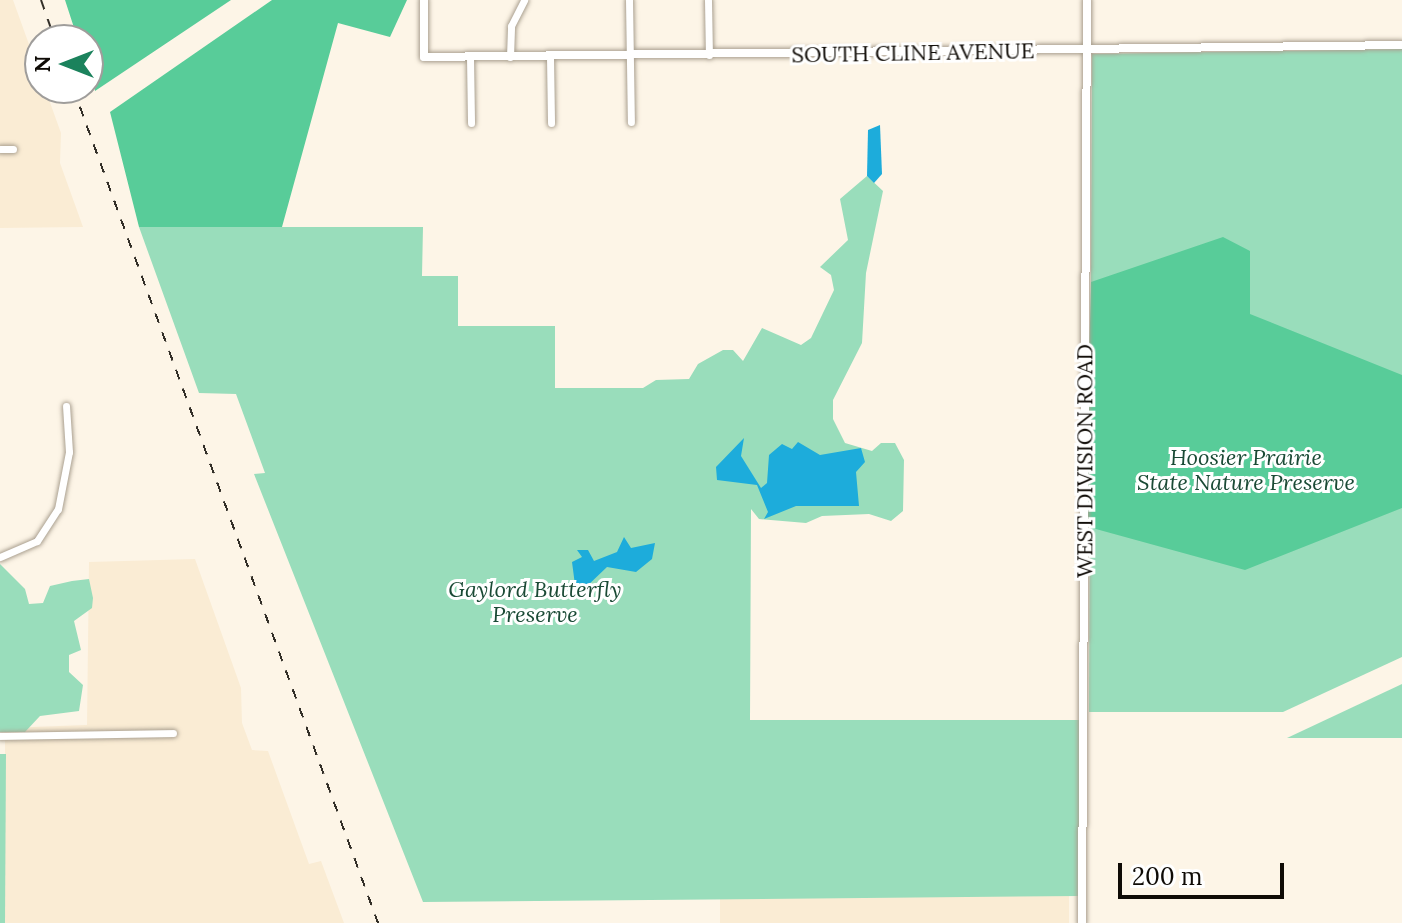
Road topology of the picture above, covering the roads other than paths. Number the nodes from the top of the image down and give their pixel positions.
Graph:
1 (424, 0) edge
2 (524, 0) edge
3 (629, 0) edge
4 (708, 0) edge
5 (1087, 0) edge
6 (1402, 45) edge
7 (1087, 51) junction
8 (709, 55) junction
9 (631, 56) junction
10 (470, 57) junction
11 (510, 57) junction
12 (550, 57) junction
13 (631, 122) dead end
14 (471, 123) dead end
15 (551, 123) dead end
16 (0, 149) edge
17 (13, 149) dead end
18 (66, 406) dead end
19 (0, 557) edge
20 (173, 733) dead end
21 (0, 736) edge
22 (1082, 923) edge

1 - 10 street, SOUTH CLINE AVENUE
2 - 11 street
3 - 9 street
4 - 8 street
5 - 7 street, WEST DIVISION ROAD
6 - 7 street, SOUTH CLINE AVENUE
7 - 8 street, SOUTH CLINE AVENUE
7 - 22 street, WEST DIVISION ROAD
8 - 9 street, SOUTH CLINE AVENUE
9 - 12 street, SOUTH CLINE AVENUE
9 - 13 street
10 - 11 street, SOUTH CLINE AVENUE
10 - 14 street
11 - 12 street, SOUTH CLINE AVENUE
12 - 15 street
16 - 17 street
18 - 19 street
20 - 21 street

